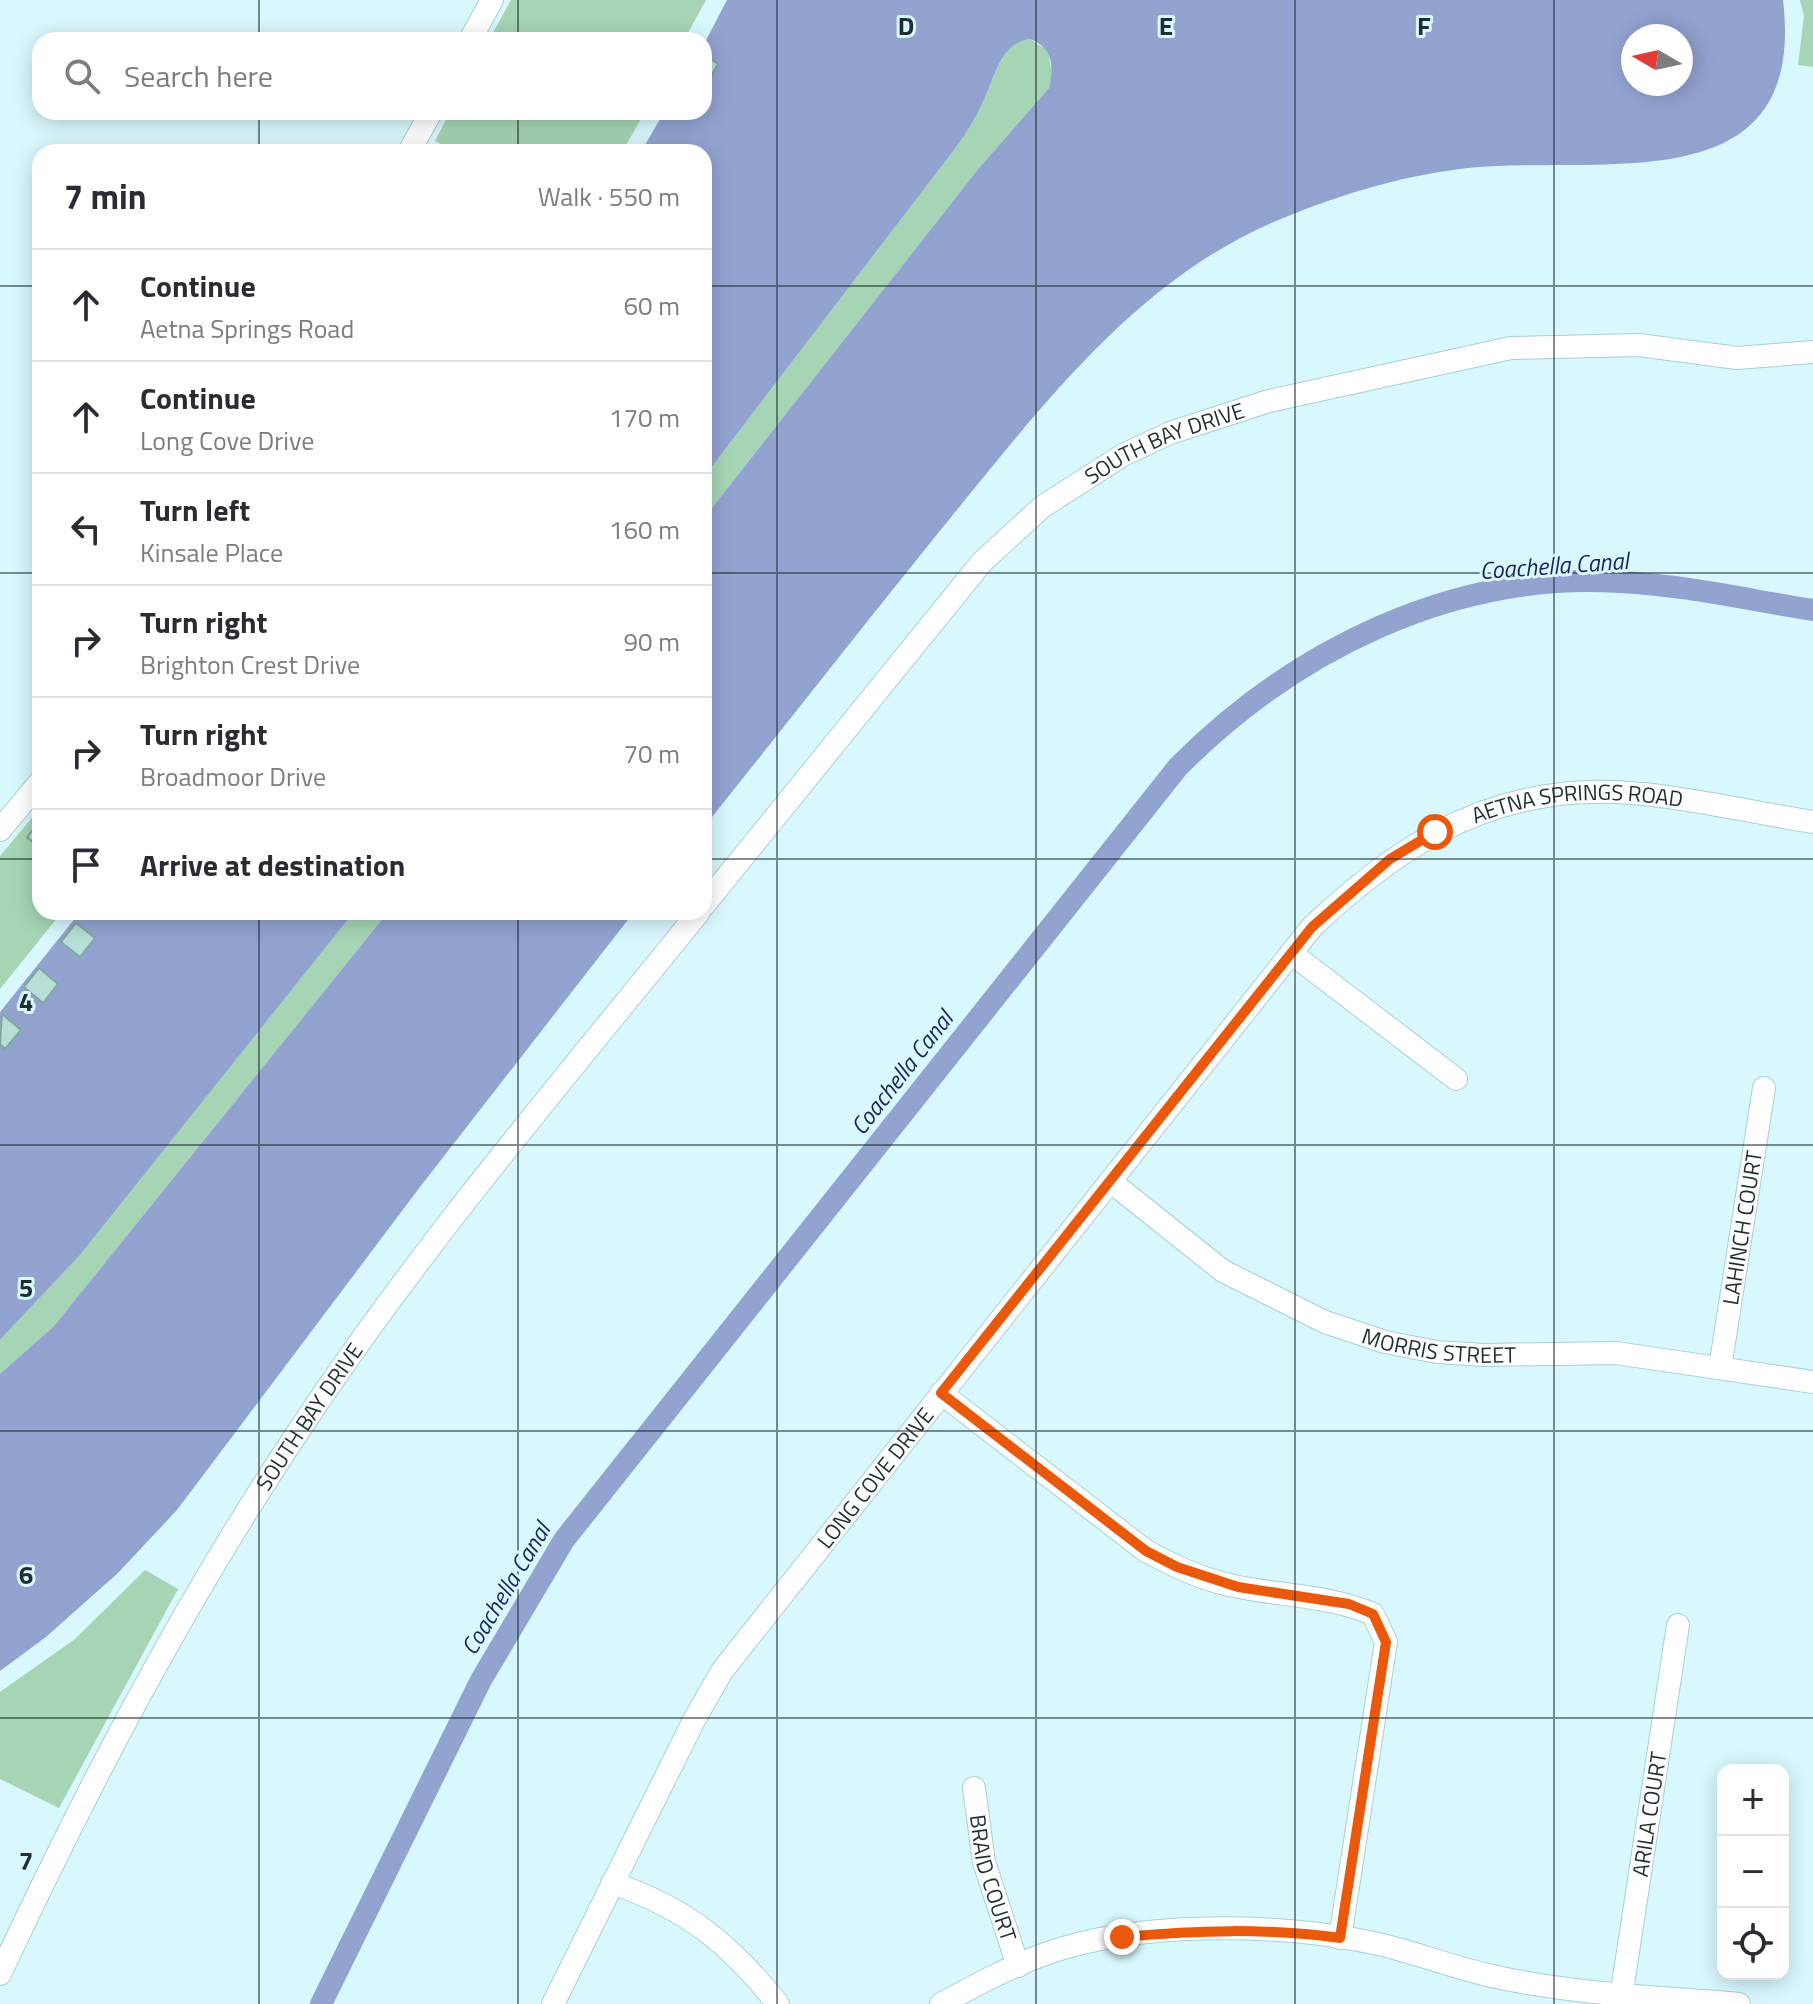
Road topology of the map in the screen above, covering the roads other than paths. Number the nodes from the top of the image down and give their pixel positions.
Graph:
1 (492, 0) edge
2 (474, 32) edge
3 (427, 120) edge
4 (413, 144) edge
5 (1813, 352) edge
6 (32, 792) edge
7 (1813, 822) edge
8 (0, 830) edge
9 (712, 895) edge
10 (693, 920) edge
11 (1291, 953) junction
12 (1456, 1079) dead end
13 (1764, 1088) dead end
14 (1110, 1181) junction
15 (1720, 1368) junction
16 (1813, 1382) edge
17 (941, 1393) junction
18 (1678, 1625) dead end
19 (974, 1788) dead end
20 (612, 1883) junction
21 (1340, 1938) junction
22 (1018, 1966) junction
23 (0, 1974) edge
24 (1621, 1999) edge
25 (553, 2004) edge
26 (778, 2004) edge
27 (941, 2004) edge
28 (1739, 2004) edge

1 - 2 street
3 - 4 street
5 - 9 street, SOUTH BAY DRIVE
6 - 8 street
7 - 11 street, AETNA SPRINGS ROAD
10 - 23 street, SOUTH BAY DRIVE
11 - 12 street
11 - 14 street, LONG COVE DRIVE
13 - 15 street, LAHINCH COURT
14 - 15 street, MORRIS STREET
14 - 17 street, LONG COVE DRIVE
15 - 16 street, MORRIS STREET
17 - 20 street, LONG COVE DRIVE
17 - 21 street
18 - 24 street, ARILA COURT
19 - 22 street, BRAID COURT
20 - 25 street, LONG COVE DRIVE
20 - 26 street
21 - 22 street
21 - 24 street
22 - 27 street
24 - 28 street

